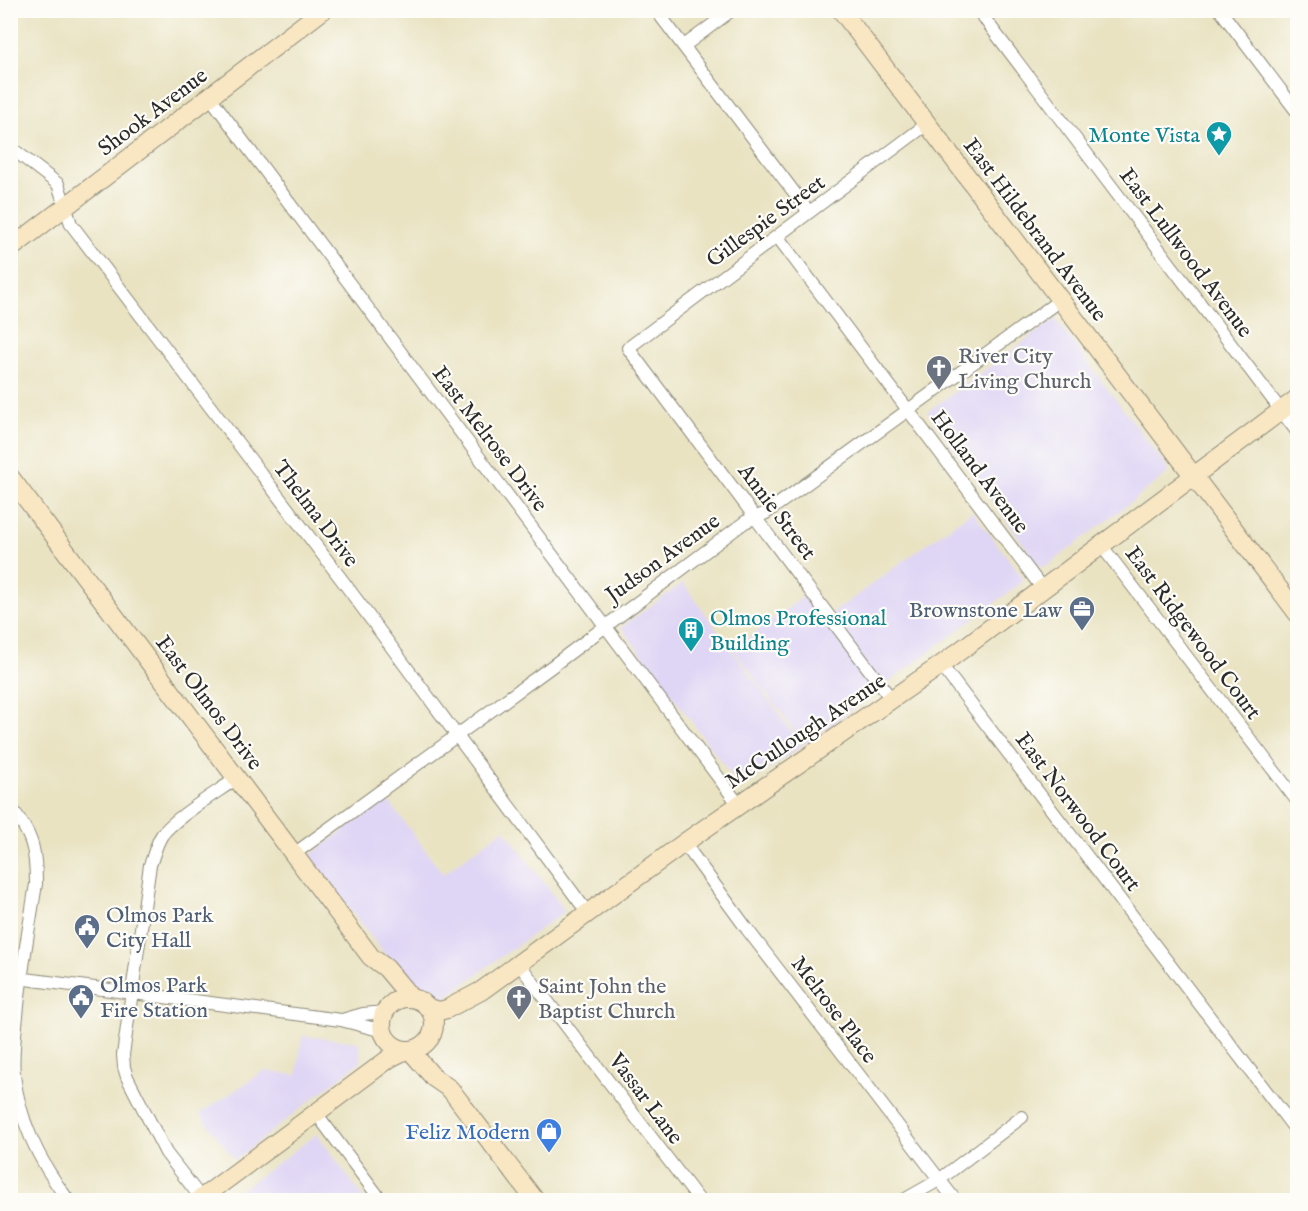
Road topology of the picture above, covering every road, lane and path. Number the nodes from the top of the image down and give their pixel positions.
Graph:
1 (323, 10) edge
2 (656, 10) edge
3 (732, 10) edge
4 (841, 10) edge
5 (978, 10) edge
6 (1220, 10) edge
7 (684, 46) junction
8 (210, 97) junction
9 (1298, 113) edge
10 (927, 124) junction
11 (10, 147) edge
12 (65, 207) junction
13 (809, 212) junction
14 (777, 236) junction
15 (10, 249) edge
16 (1060, 300) junction
17 (628, 348) joint
18 (1298, 398) edge
19 (908, 409) junction
20 (1281, 411) junction
21 (1298, 433) edge
22 (1192, 476) junction
23 (10, 477) edge
24 (756, 517) junction
25 (1101, 545) junction
26 (1042, 588) junction
27 (1298, 614) edge
28 (605, 625) junction
29 (941, 665) junction
30 (892, 700) junction
31 (457, 734) junction
32 (237, 778) junction
33 (1298, 802) edge
34 (739, 805) junction
35 (10, 806) edge
36 (684, 843) junction
37 (294, 854) junction
38 (588, 912) junction
39 (371, 957) junction
40 (519, 964) junction
41 (15, 977) edge
42 (481, 991) junction
43 (134, 993) junction
44 (411, 998) junction
45 (428, 1008) junction
46 (386, 1010) junction
47 (341, 1020) junction
48 (384, 1033) junction
49 (431, 1036) junction
50 (408, 1050) junction
51 (346, 1089) junction
52 (450, 1089) junction
53 (315, 1113) junction
54 (1022, 1117) dead end
55 (1298, 1133) edge
56 (939, 1180) junction
57 (200, 1199) edge
58 (68, 1200) edge
59 (381, 1200) edge
60 (535, 1200) edge
61 (699, 1200) edge
62 (904, 1200) edge
63 (955, 1200) edge

1 - 8 main road, Shook Avenue
2 - 7 street
3 - 7 street
4 - 10 main road, East Hildebrand Avenue
5 - 20 street, East Lullwood Avenue
6 - 9 street
7 - 13 street
8 - 12 main road, Shook Avenue
8 - 28 street, East Melrose Drive
10 - 13 street, Gillespie Street
10 - 16 main road, East Hildebrand Avenue
11 - 12 street, Thelma Drive
12 - 15 main road, Shook Avenue
12 - 31 street, Thelma Drive
13 - 14 street, Gillespie Street
14 - 17 street, Gillespie Street
14 - 19 street, Holland Avenue
16 - 19 street, Judson Avenue
16 - 22 main road, East Hildebrand Avenue
17 - 24 street, Annie Street
18 - 20 main road, McCullough Avenue
19 - 24 street, Judson Avenue
19 - 26 street, Holland Avenue
20 - 21 street, East Lullwood Avenue
20 - 22 main road, McCullough Avenue
22 - 25 main road, McCullough Avenue
22 - 27 main road, East Hildebrand Avenue
23 - 32 main road, East Olmos Drive
24 - 28 street, Judson Avenue
24 - 30 street, Annie Street
25 - 26 main road, McCullough Avenue
25 - 33 street, East Ridgewood Court
26 - 29 main road, McCullough Avenue
28 - 31 street, Judson Avenue
28 - 34 street, East Melrose Drive
29 - 30 main road, McCullough Avenue
29 - 55 street, East Norwood Court
30 - 34 main road, McCullough Avenue
31 - 37 street, Judson Avenue
31 - 38 street, Thelma Drive
32 - 37 main road, East Olmos Drive
32 - 43 street
34 - 36 main road, McCullough Avenue
35 - 41 street
36 - 38 main road, McCullough Avenue
36 - 56 street, Melrose Place
37 - 39 main road, East Olmos Drive
38 - 40 main road, McCullough Avenue
39 - 44 main road, East Olmos Drive
39 - 46 main road, East Olmos Drive
40 - 42 main road, McCullough Avenue
40 - 61 street, Vassar Lane
41 - 43 street
41 - 58 street
42 - 45 main road, McCullough Avenue
42 - 49 main road, McCullough Avenue
43 - 47 street
43 - 57 street
44 - 45 main road
44 - 46 main road
45 - 49 main road
46 - 47 street
46 - 48 main road
47 - 48 street
48 - 50 main road
48 - 51 main road
49 - 50 main road
49 - 52 main road
50 - 51 main road
50 - 52 main road
51 - 53 main road
52 - 60 main road
53 - 57 main road
53 - 59 street
54 - 56 street
56 - 62 street
56 - 63 street, Melrose Place

